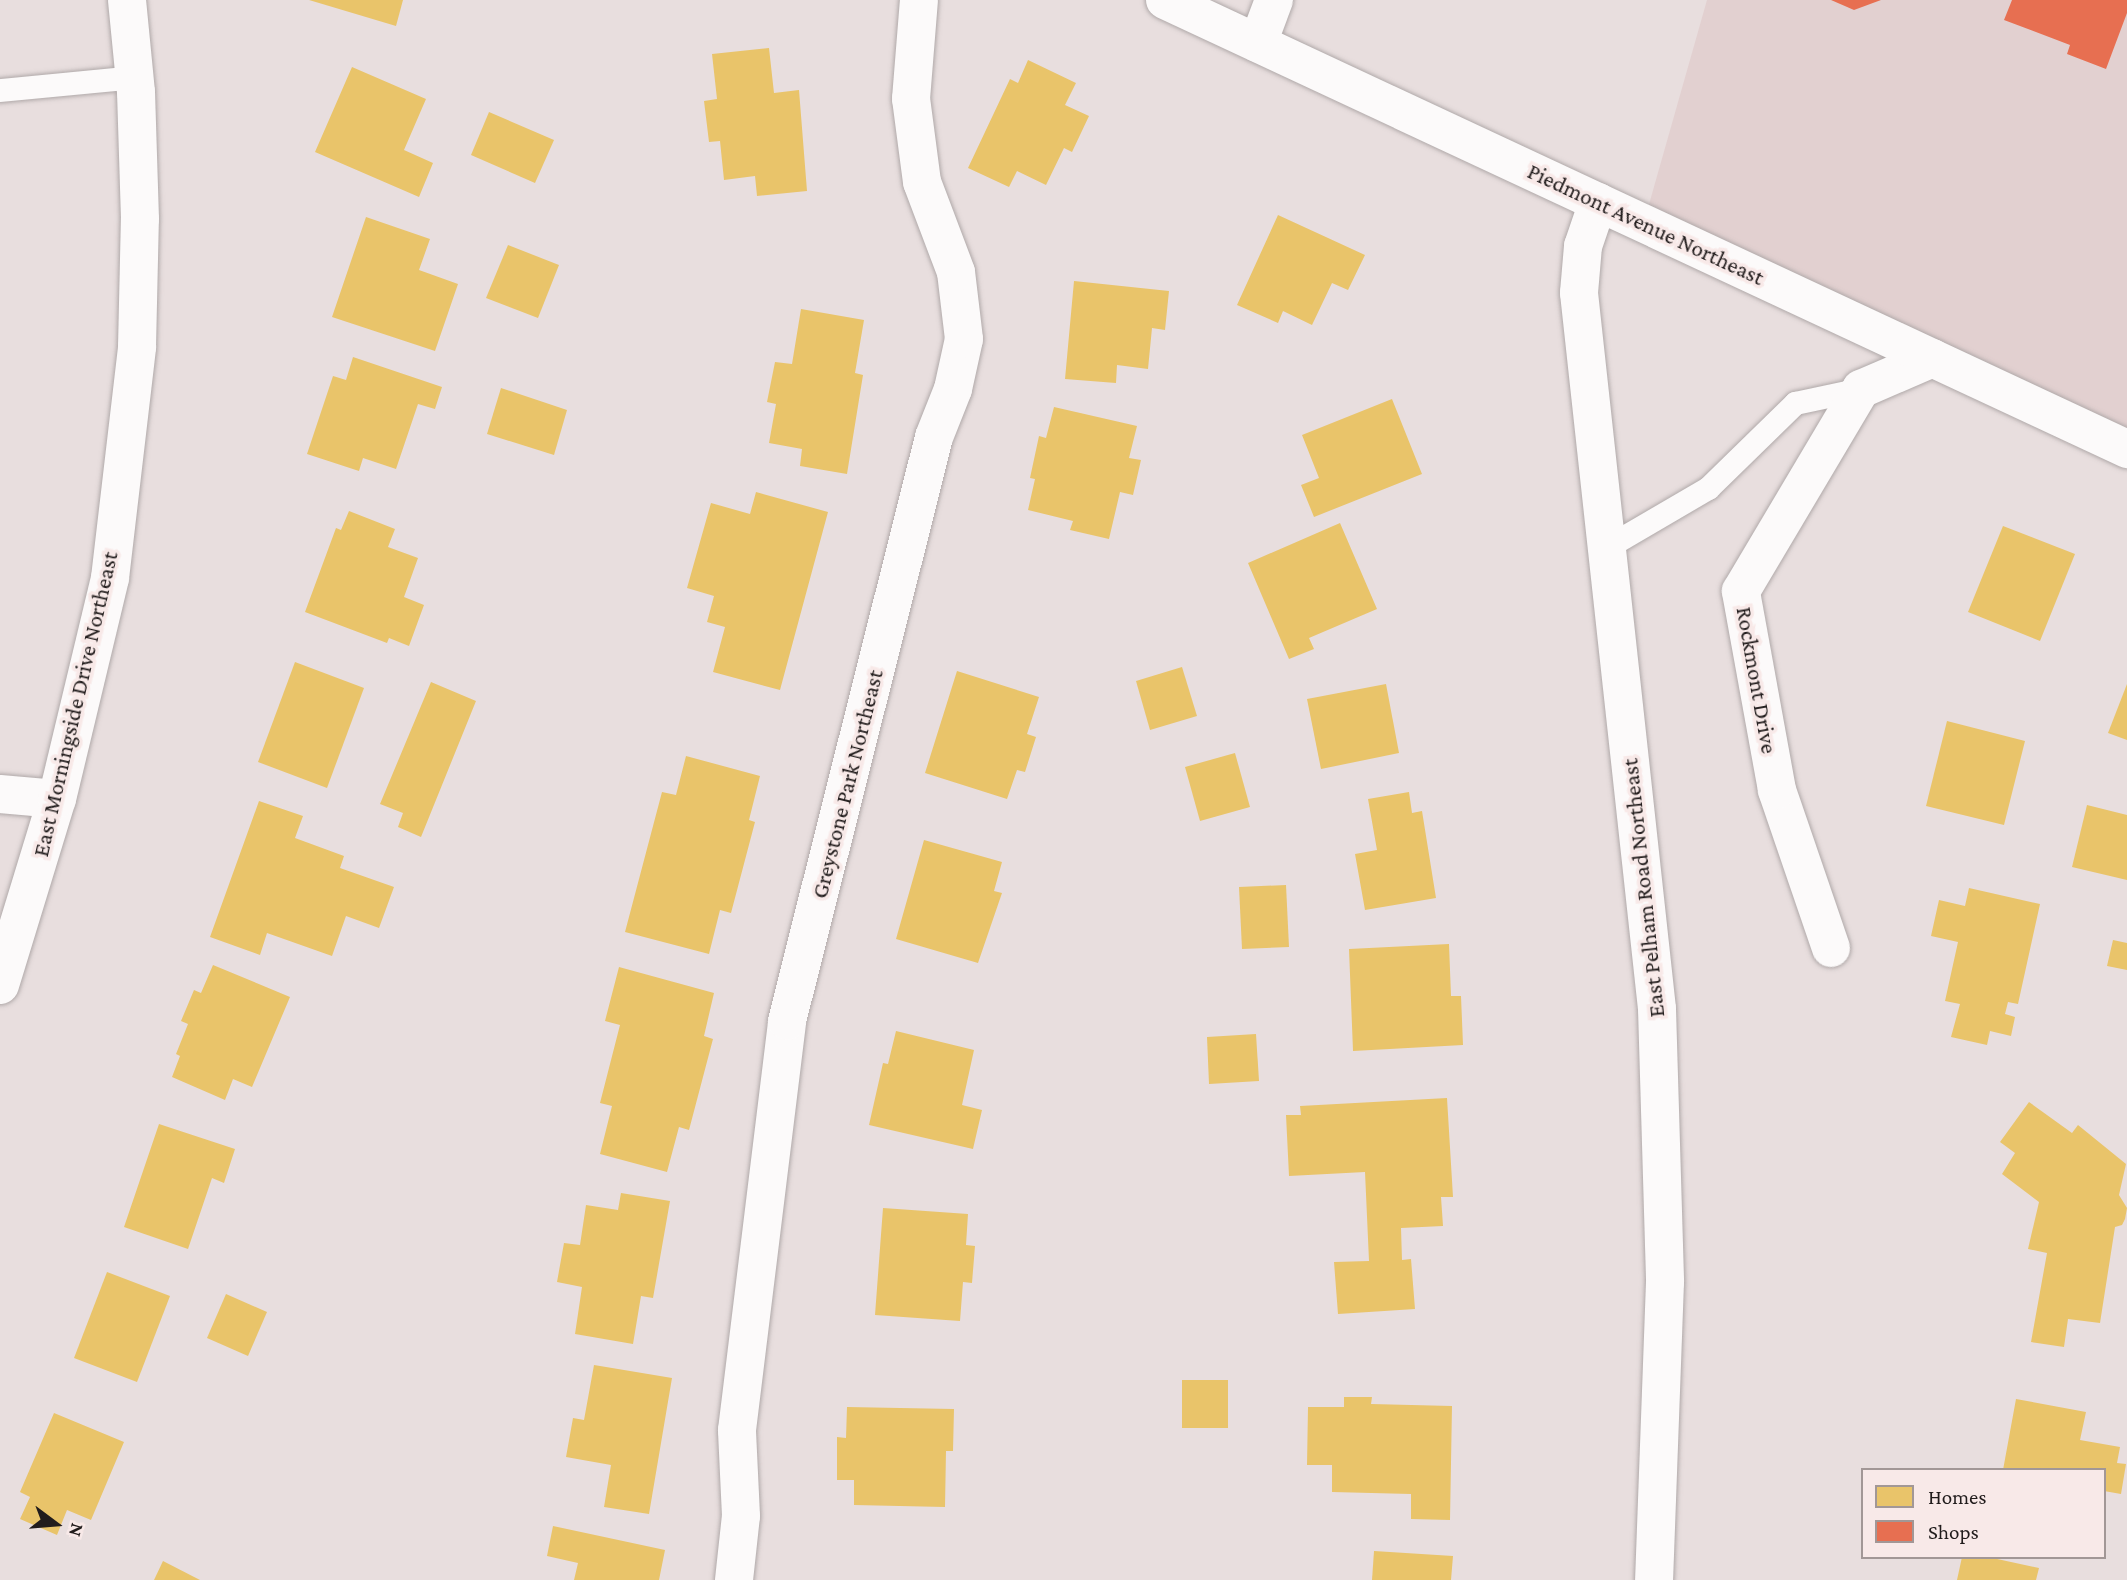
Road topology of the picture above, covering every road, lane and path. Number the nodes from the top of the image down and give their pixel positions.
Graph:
1 (127, 0) edge
2 (919, 0) edge
3 (1165, 0) edge
4 (1274, 0) edge
5 (1258, 43) junction
6 (134, 77) junction
7 (0, 90) edge
8 (1598, 202) junction
9 (1933, 358) junction
10 (1861, 389) junction
11 (2127, 449) edge
12 (1607, 547) junction
13 (0, 794) edge
14 (58, 799) junction
15 (1831, 948) dead end
16 (0, 985) edge
17 (734, 1580) edge
18 (1654, 1580) edge

1 - 6 street, East Morningside Drive Northeast
2 - 17 street, Greystone Park Northeast
3 - 5 street, Piedmont Avenue Northeast
4 - 5 street
5 - 8 street, Piedmont Avenue Northeast
6 - 7 lane
6 - 14 street, East Morningside Drive Northeast
8 - 9 street, Piedmont Avenue Northeast
8 - 12 street, East Pelham Road Northeast
9 - 10 street
9 - 11 street, Piedmont Avenue Northeast
10 - 12 lane
10 - 15 street, Rockmont Drive
12 - 18 street, East Pelham Road Northeast
13 - 14 street
14 - 16 street, East Morningside Drive Northeast

